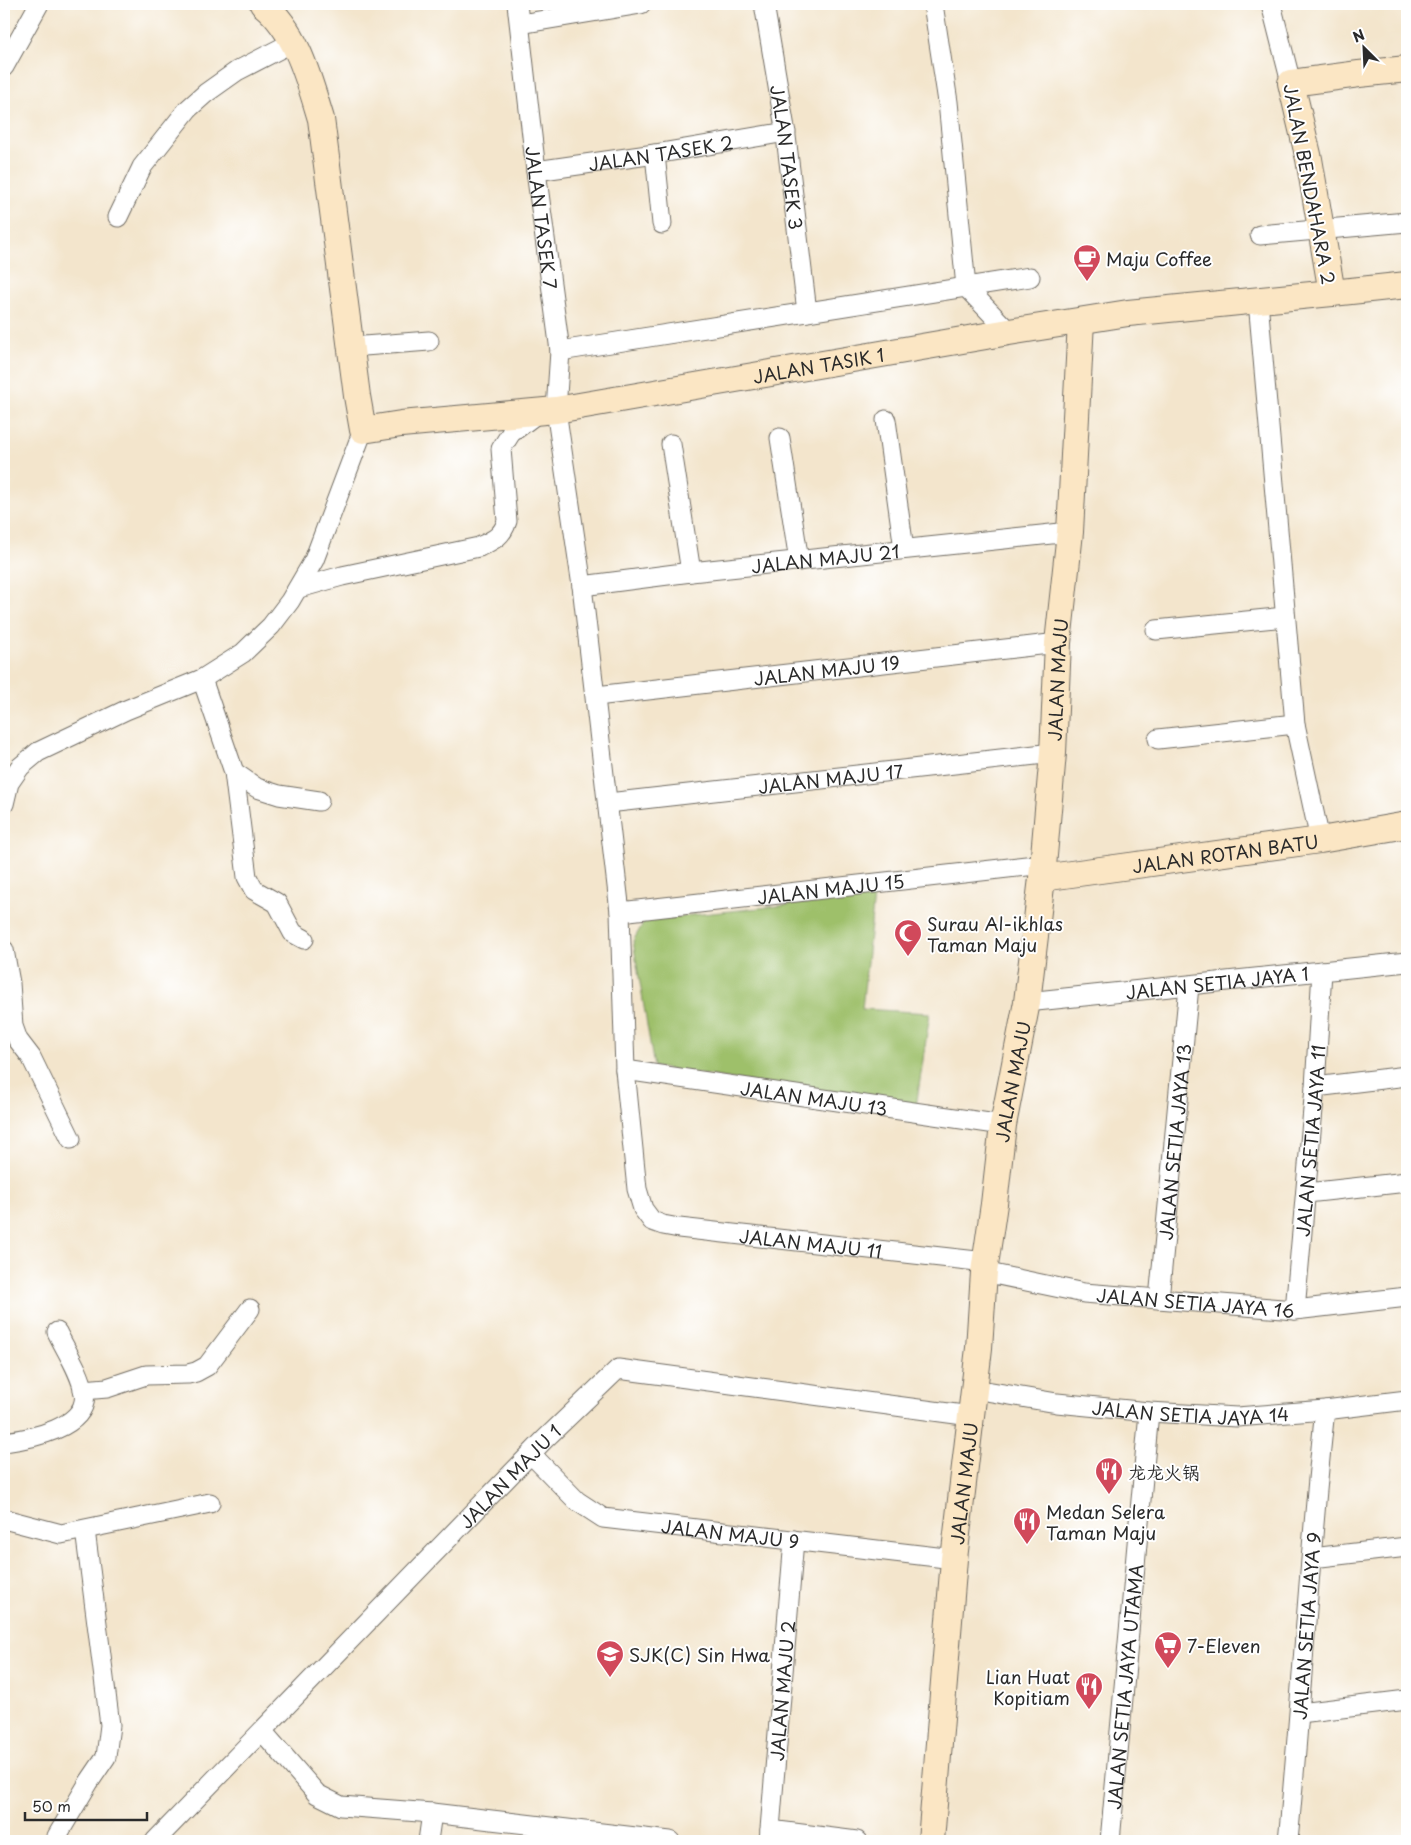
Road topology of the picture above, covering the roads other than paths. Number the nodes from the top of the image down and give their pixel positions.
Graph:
1 (39, 4) edge
2 (263, 4) edge
3 (518, 4) edge
4 (641, 4) edge
5 (764, 4) edge
6 (933, 4) edge
7 (1271, 4) edge
8 (520, 24) junction
9 (293, 42) junction
10 (4, 67) edge
11 (1407, 69) edge
12 (1291, 83) junction
13 (786, 132) junction
14 (655, 154) junction
15 (536, 171) junction
16 (118, 217) dead end
17 (1407, 222) edge
18 (662, 224) dead end
19 (1322, 230) junction
20 (1260, 235) dead end
21 (1030, 277) dead end
22 (1407, 285) edge
23 (966, 287) junction
24 (1332, 293) junction
25 (1258, 302) junction
26 (807, 312) junction
27 (1081, 321) junction
28 (1010, 332) junction
29 (429, 341) dead end
30 (351, 347) junction
31 (560, 351) junction
32 (548, 411) junction
33 (886, 420) dead end
34 (363, 430) junction
35 (780, 438) dead end
36 (671, 444) dead end
37 (1070, 532) junction
38 (904, 549) junction
39 (799, 561) junction
40 (691, 572) junction
41 (582, 586) junction
42 (299, 588) junction
43 (1285, 617) junction
44 (1156, 630) dead end
45 (1058, 643) junction
46 (202, 679) junction
47 (596, 696) junction
48 (1295, 724) junction
49 (1158, 739) dead end
50 (1053, 753) junction
51 (234, 772) junction
52 (319, 801) dead end
53 (608, 803) junction
54 (4, 804) edge
55 (1407, 826) edge
56 (1320, 840) junction
57 (1043, 871) junction
58 (620, 912) junction
59 (304, 939) dead end
60 (4, 950) edge
61 (1407, 962) edge
62 (1322, 971) junction
63 (1189, 986) junction
64 (1027, 1002) junction
65 (11, 1041) edge
66 (625, 1070) junction
67 (1407, 1076) edge
68 (1315, 1087) junction
69 (1003, 1125) junction
70 (71, 1139) dead end
71 (1407, 1182) edge
72 (1307, 1193) junction
73 (643, 1209) joint
74 (985, 1267) junction
75 (1407, 1297) edge
76 (1159, 1299) junction
77 (250, 1309) dead end
78 (1295, 1310) junction
79 (56, 1332) dead end
80 (974, 1388) junction
81 (83, 1390) junction
82 (1407, 1400) edge
83 (1325, 1410) junction
84 (1149, 1412) junction
85 (971, 1416) junction
86 (4, 1442) edge
87 (531, 1454) junction
88 (210, 1503) dead end
89 (4, 1518) edge
90 (85, 1530) junction
91 (794, 1540) junction
92 (1407, 1547) edge
93 (1312, 1558) junction
94 (954, 1559) junction
95 (1407, 1700) edge
96 (1300, 1713) junction
97 (263, 1732) junction
98 (432, 1813) junction
99 (770, 1836) edge
100 (59, 1840) edge
101 (155, 1841) edge
102 (428, 1841) edge
103 (670, 1841) edge
104 (857, 1841) edge
105 (931, 1841) edge
106 (1110, 1841) edge
107 (1288, 1841) edge

1 - 10 street
2 - 9 street
3 - 8 street, JALAN TASEK 7
4 - 8 street
5 - 13 street, JALAN TASEK 3
6 - 23 street
7 - 12 street, JALAN BENDAHARA 2
8 - 15 street, JALAN TASEK 7
9 - 16 street
9 - 30 street
11 - 12 street
12 - 19 street, JALAN BENDAHARA 2
13 - 14 street, JALAN TASEK 2
13 - 26 street, JALAN TASEK 3
14 - 15 street, JALAN TASEK 2
14 - 18 street
15 - 31 street, JALAN TASEK 7
17 - 19 street
19 - 20 street
19 - 24 street, JALAN BENDAHARA 2
21 - 23 street
22 - 24 street
23 - 26 street
23 - 28 street
24 - 25 street, JALAN BENDAHARA 2
25 - 27 street, JALAN BENDAHARA 2
25 - 43 street
26 - 31 street
27 - 28 street, JALAN TASIK 1
27 - 37 street, JALAN MAJU
28 - 32 street, JALAN TASIK 1
29 - 30 street
30 - 34 street
31 - 32 street, JALAN TASEK 7
32 - 34 street, JALAN TASIK 1
32 - 41 street, JALAN TASEK 7
32 - 42 street
33 - 38 street
34 - 42 street
35 - 39 street
36 - 40 street
37 - 38 street, JALAN MAJU 21
37 - 45 street, JALAN MAJU
38 - 39 street, JALAN MAJU 21
39 - 40 street, JALAN MAJU 21
40 - 41 street, JALAN MAJU 21
41 - 47 street, JALAN TASEK 7
42 - 46 street
43 - 44 street
43 - 48 street
45 - 47 street, JALAN MAJU 19
45 - 50 street, JALAN MAJU
46 - 51 street
46 - 54 street
47 - 53 street, JALAN TASEK 7
48 - 49 street
48 - 56 street
50 - 53 street, JALAN MAJU 17
50 - 57 street, JALAN MAJU
51 - 52 street
51 - 59 street
53 - 58 street, JALAN TASEK 7
55 - 56 street, JALAN ROTAN BATU
56 - 57 street, JALAN ROTAN BATU
57 - 58 street, JALAN MAJU 15
57 - 64 street, JALAN MAJU
58 - 66 street, JALAN TASEK 7
60 - 65 street
61 - 62 street, JALAN SETIA JAYA 1
62 - 63 street, JALAN SETIA JAYA 1
62 - 68 street, JALAN SETIA JAYA 11
63 - 64 street, JALAN SETIA JAYA 1
63 - 76 street, JALAN SETIA JAYA 13
64 - 69 street, JALAN MAJU
65 - 70 street
66 - 69 street, JALAN MAJU 13
66 - 73 street, JALAN TASEK 7
67 - 68 street
68 - 72 street, JALAN SETIA JAYA 11
69 - 74 street, JALAN MAJU
71 - 72 street
72 - 78 street, JALAN SETIA JAYA 11
73 - 74 street, JALAN MAJU 11
74 - 76 street, JALAN SETIA JAYA 16
74 - 80 street, JALAN MAJU
75 - 78 street, JALAN SETIA JAYA 16
76 - 78 street, JALAN SETIA JAYA 16
77 - 81 street
79 - 81 street
80 - 84 street, JALAN SETIA JAYA 14
80 - 85 street, JALAN MAJU
81 - 86 street
82 - 83 street, JALAN SETIA JAYA 14
83 - 84 street, JALAN SETIA JAYA 14
83 - 93 street, JALAN SETIA JAYA 9
84 - 106 street, JALAN SETIA JAYA UTAMA
85 - 87 street, JALAN MAJU 1
85 - 94 street, JALAN MAJU
87 - 91 street, JALAN MAJU 9
87 - 97 street, JALAN MAJU 1
88 - 90 street
89 - 90 street
90 - 100 street
91 - 94 street, JALAN MAJU 9
91 - 99 street, JALAN MAJU 2
92 - 93 street
93 - 96 street, JALAN SETIA JAYA 9
94 - 105 street, JALAN MAJU
95 - 96 street
96 - 107 street, JALAN SETIA JAYA 9
97 - 98 street
97 - 101 street, JALAN MAJU 1
98 - 102 street
98 - 103 street
99 - 104 street

